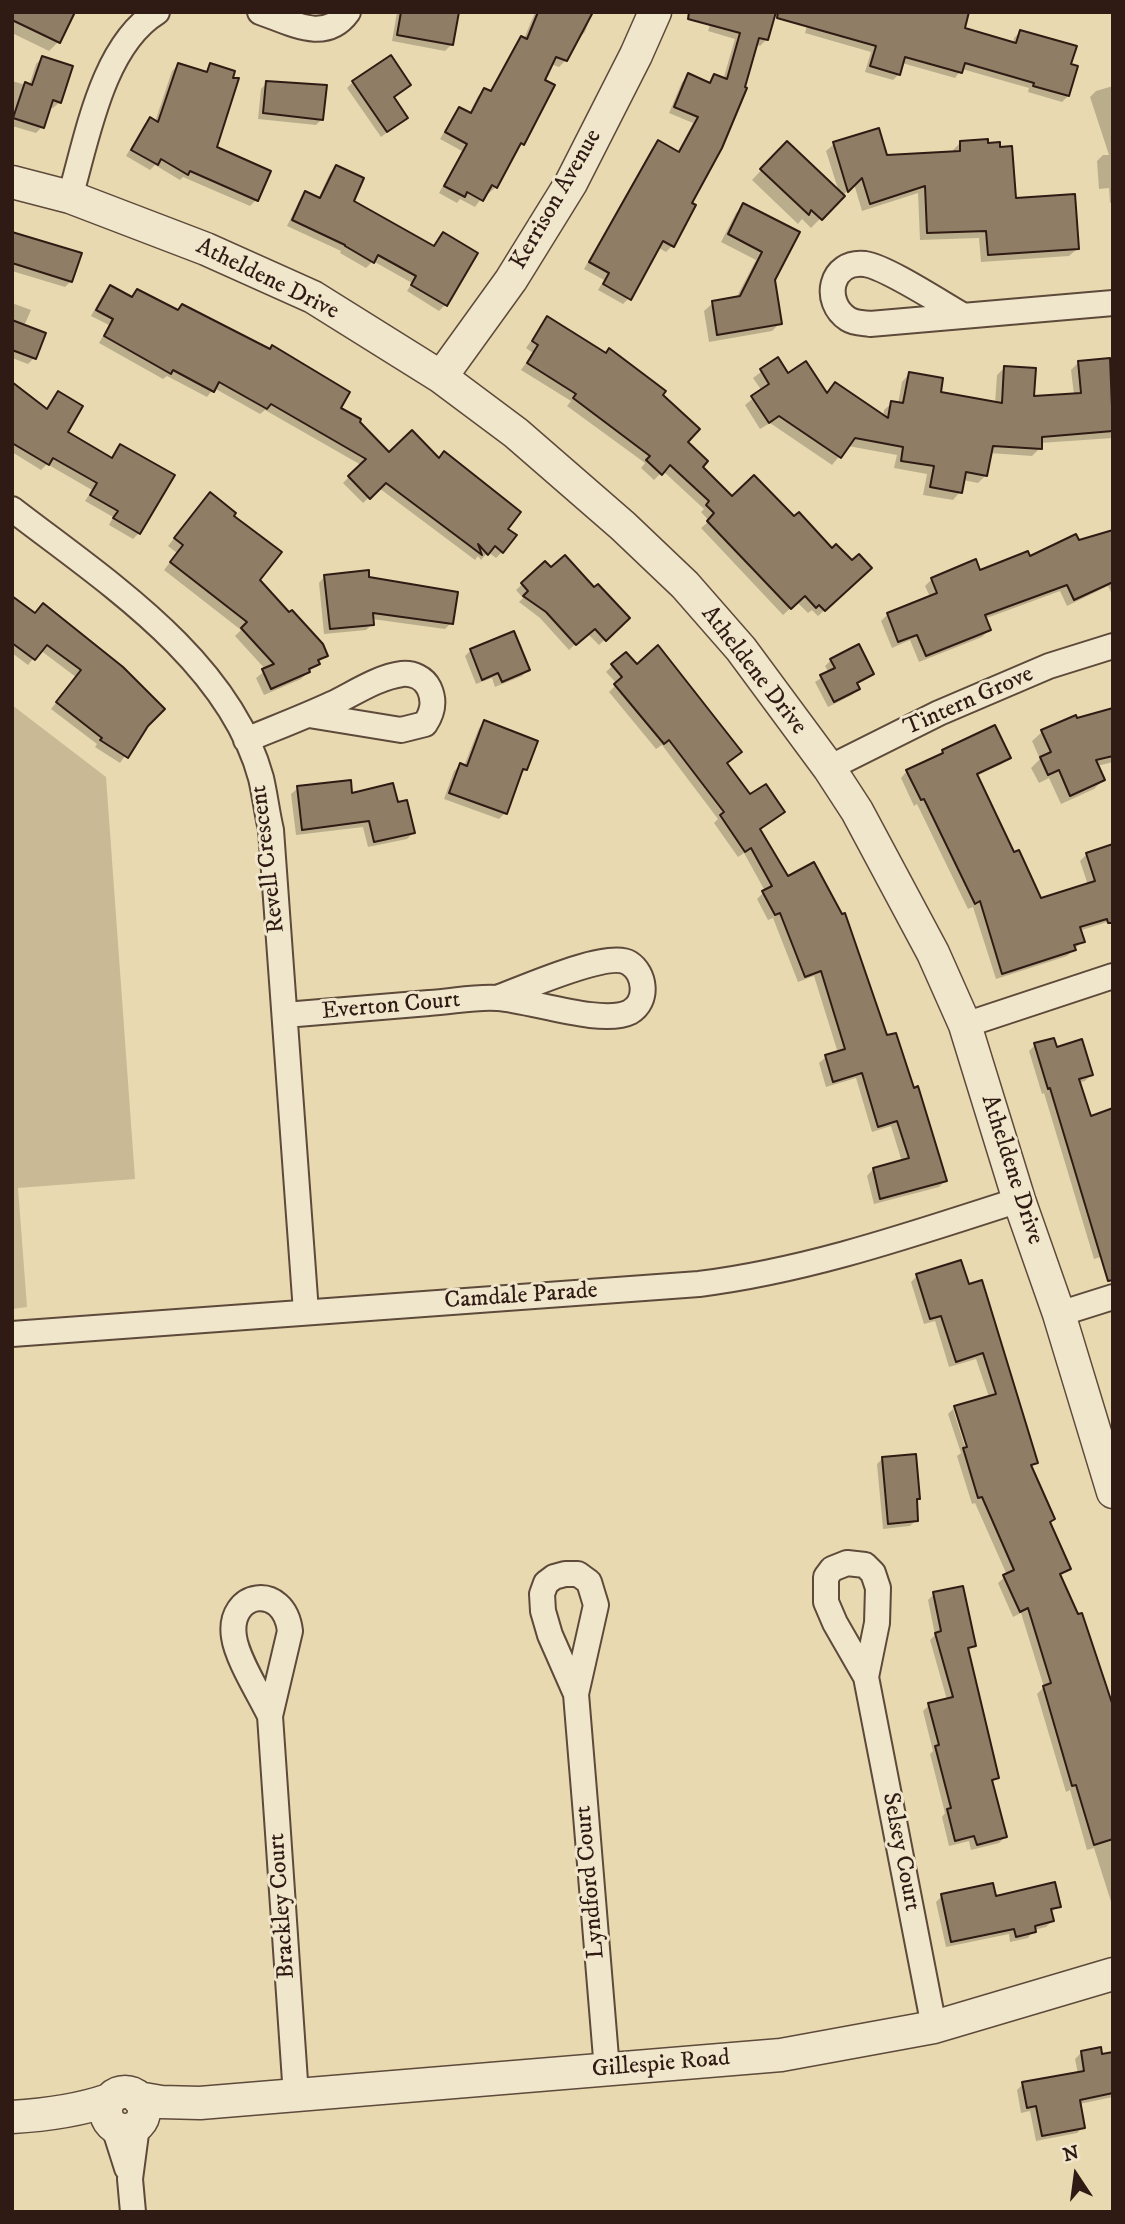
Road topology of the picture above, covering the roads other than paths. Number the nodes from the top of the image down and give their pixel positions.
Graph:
1 (157, 12) edge
2 (260, 12) edge
3 (348, 12) edge
4 (654, 12) edge
5 (12, 182) edge
6 (70, 197) junction
7 (1113, 303) edge
8 (961, 315) dead end
9 (441, 377) junction
10 (12, 509) edge
11 (1113, 646) edge
12 (309, 715) dead end
13 (246, 740) junction
14 (829, 768) junction
15 (1113, 976) edge
16 (497, 998) junction
17 (285, 1015) junction
18 (965, 1025) junction
19 (1019, 1200) junction
20 (1113, 1297) edge
21 (306, 1312) junction
22 (1059, 1314) junction
23 (12, 1334) edge
24 (1113, 1492) edge
25 (866, 1677) dead end
26 (576, 1694) dead end
27 (270, 1716) dead end
28 (1113, 1974) edge
29 (934, 2027) junction
30 (607, 2070) junction
31 (296, 2096) junction
32 (125, 2116) junction
33 (12, 2117) edge
34 (133, 2212) edge

1 - 6 street
2 - 3 street
4 - 9 street, Kerrison Avenue
5 - 6 street, Atheldene Drive
6 - 9 street, Atheldene Drive
7 - 8 street
9 - 14 street, Atheldene Drive
10 - 13 street, Revell Crescent
11 - 14 street, Tintern Grove
12 - 13 street
13 - 17 street, Revell Crescent
14 - 18 street, Atheldene Drive
15 - 18 street
16 - 16 street, Everton Court
16 - 17 street, Everton Court
17 - 21 street, Revell Crescent
18 - 19 street, Atheldene Drive
19 - 21 street, Camdale Parade
19 - 22 street, Atheldene Drive
20 - 22 street
21 - 23 street, Camdale Parade
22 - 24 street, Atheldene Drive
25 - 29 street, Selsey Court
26 - 30 street, Lyndford Court
27 - 31 street, Brackley Court
28 - 29 street, Gillespie Road
29 - 30 street, Gillespie Road
30 - 31 street, Gillespie Road
31 - 32 street, Gillespie Road
32 - 33 street, Gillespie Road
32 - 34 street

